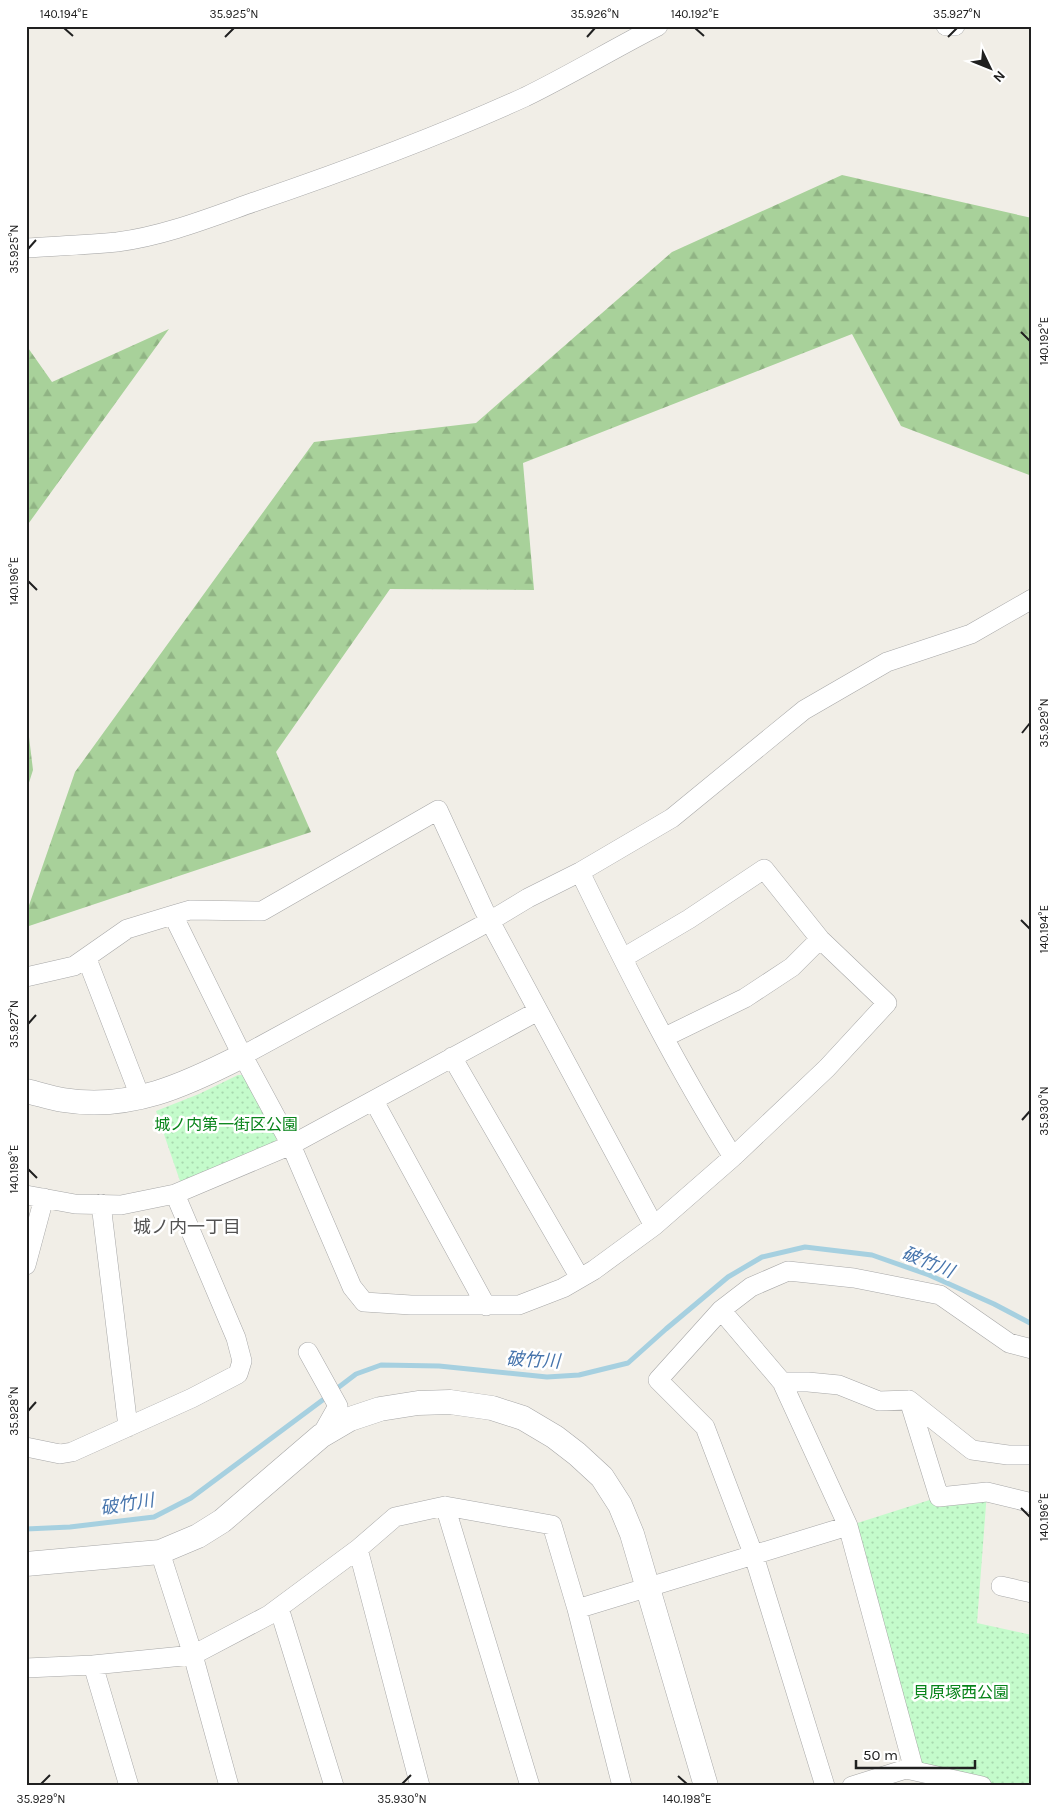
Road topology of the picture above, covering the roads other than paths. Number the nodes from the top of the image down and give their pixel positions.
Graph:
1 (658, 26) edge
2 (946, 26) edge
3 (955, 26) edge
4 (26, 248) edge
5 (1032, 599) edge
6 (580, 872) junction
7 (173, 914) junction
8 (490, 922) junction
9 (820, 939) junction
10 (623, 958) junction
11 (87, 959) junction
12 (26, 977) edge
13 (538, 1011) junction
14 (665, 1037) junction
15 (242, 1056) junction
16 (452, 1058) junction
17 (26, 1091) edge
18 (139, 1098) junction
19 (374, 1101) junction
20 (291, 1145) junction
21 (733, 1157) junction
22 (175, 1194) junction
23 (35, 1197) edge
24 (101, 1204) junction
25 (654, 1226) junction
26 (26, 1264) edge
27 (580, 1278) junction
28 (486, 1306) junction
29 (721, 1310) junction
30 (1032, 1349) edge
31 (308, 1352) dead end
32 (782, 1382) junction
33 (909, 1400) junction
34 (128, 1426) junction
35 (321, 1436) junction
36 (26, 1447) edge
37 (1032, 1455) edge
38 (1032, 1503) edge
39 (445, 1506) junction
40 (848, 1526) junction
41 (358, 1549) junction
42 (160, 1552) junction
43 (754, 1556) junction
44 (26, 1564) edge
45 (1001, 1586) dead end
46 (648, 1588) junction
47 (1032, 1593) edge
48 (279, 1608) junction
49 (577, 1609) junction
50 (193, 1655) junction
51 (94, 1665) junction
52 (26, 1668) edge
53 (914, 1770) junction
54 (129, 1786) edge
55 (229, 1786) edge
56 (334, 1786) edge
57 (420, 1786) edge
58 (530, 1786) edge
59 (622, 1786) edge
60 (706, 1786) edge
61 (826, 1786) edge
62 (852, 1786) edge
63 (982, 1786) edge

1 - 4 street
2 - 3 street
5 - 6 street
6 - 8 street
6 - 10 street
7 - 8 street
7 - 11 street
7 - 15 street
8 - 13 street
8 - 15 street
9 - 10 street
9 - 14 street
9 - 21 street
10 - 14 street
11 - 12 street
11 - 18 street
13 - 16 street
13 - 25 street
14 - 21 street
15 - 18 street
15 - 20 street
16 - 19 street
16 - 27 street
17 - 18 street
19 - 20 street
19 - 28 street
20 - 22 street
20 - 28 street
21 - 25 street
22 - 24 street
22 - 34 street
23 - 24 street
23 - 26 street
24 - 34 street
25 - 27 street
27 - 28 street
29 - 30 street
29 - 32 street
29 - 43 street
31 - 35 street
32 - 33 street
32 - 40 street
33 - 37 street
33 - 38 street
34 - 36 street
35 - 42 street
35 - 46 street
39 - 41 street
39 - 49 street
39 - 58 street
40 - 43 street
40 - 53 street
41 - 48 street
41 - 57 street
42 - 44 street
42 - 50 street
43 - 46 street
43 - 61 street
45 - 47 street
46 - 49 street
46 - 60 street
48 - 50 street
48 - 56 street
49 - 59 street
50 - 51 street
50 - 55 street
51 - 52 street
51 - 54 street
53 - 62 street
53 - 63 street

